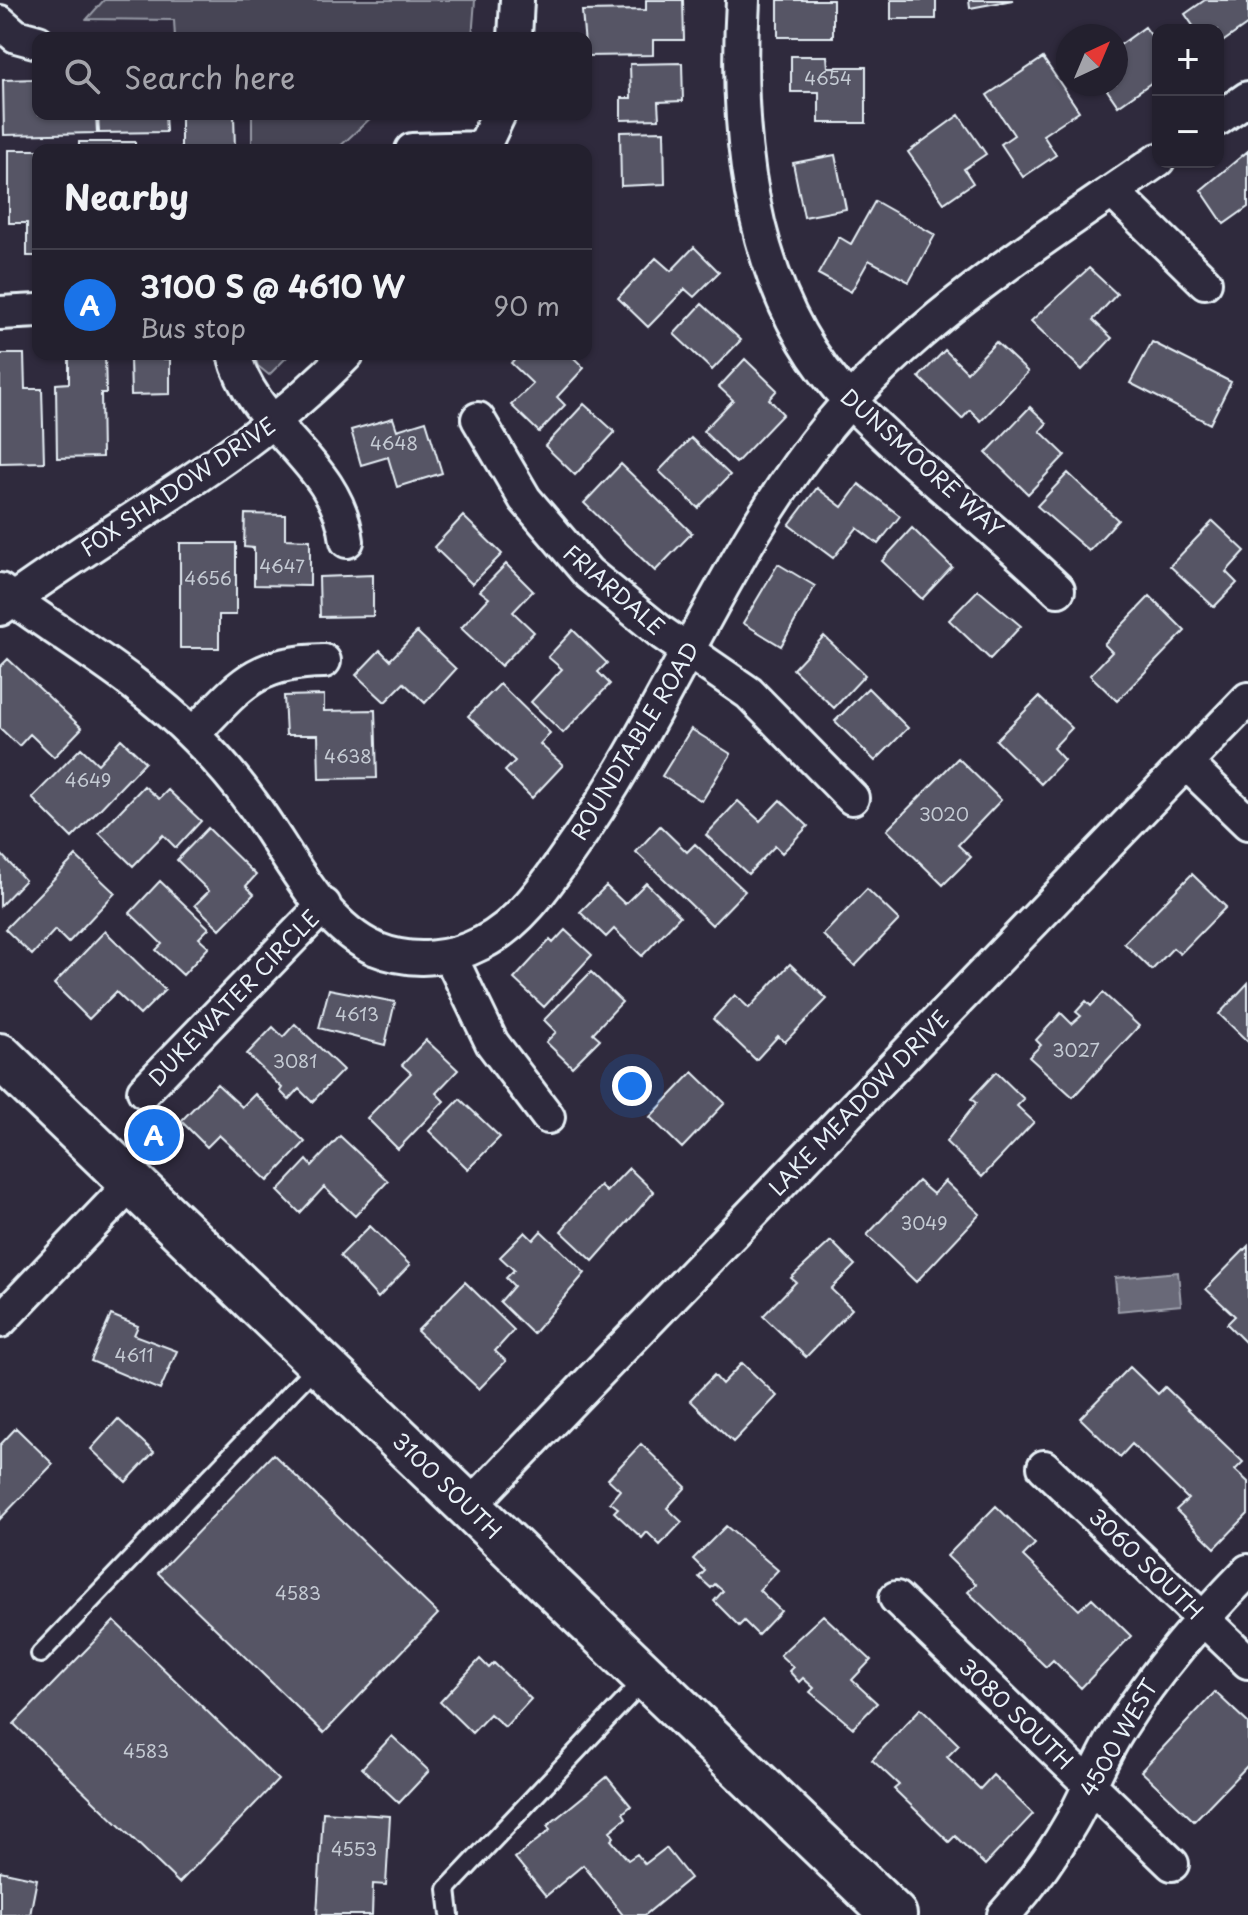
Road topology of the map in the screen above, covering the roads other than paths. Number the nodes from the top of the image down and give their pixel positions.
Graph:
1 (517, 0) edge
2 (743, 0) edge
3 (0, 22) edge
4 (515, 32) edge
5 (32, 40) edge
6 (1248, 98) edge
7 (1224, 115) edge
8 (496, 120) edge
9 (485, 144) edge
10 (1152, 164) edge
11 (1113, 192) junction
12 (1205, 282) dead end
13 (32, 311) edge
14 (0, 313) edge
15 (237, 360) edge
16 (341, 360) edge
17 (850, 401) junction
18 (478, 419) dead end
19 (275, 422) junction
20 (347, 541) dead end
21 (1058, 590) dead end
22 (4, 599) edge
23 (689, 652) junction
24 (324, 661) dead end
25 (1248, 699) edge
26 (193, 734) junction
27 (1186, 763) junction
28 (852, 798) dead end
29 (1248, 823) edge
30 (324, 905) junction
31 (450, 956) junction
32 (0, 1056) edge
33 (144, 1091) dead end
34 (548, 1117) dead end
35 (132, 1183) junction
36 (0, 1321) edge
37 (319, 1363) junction
38 (1044, 1467) dead end
39 (469, 1507) junction
40 (1248, 1571) edge
41 (896, 1598) dead end
42 (1202, 1618) junction
43 (40, 1654) dead end
44 (1248, 1662) edge
45 (647, 1678) junction
46 (1090, 1785) junction
47 (1172, 1864) dead end
48 (450, 1915) edge
49 (894, 1915) edge
50 (1004, 1915) edge

1 - 4 street
2 - 17 street, DUNSMOORE WAY
3 - 5 street
6 - 7 street
8 - 9 street
10 - 11 street, ROUNDTABLE ROAD
11 - 12 street
11 - 17 street, ROUNDTABLE ROAD
13 - 14 street
15 - 19 street
16 - 19 street, FOX SHADOW DRIVE
17 - 21 street, DUNSMOORE WAY
17 - 23 street, ROUNDTABLE ROAD
18 - 23 street, FRIARDALE
19 - 20 street
19 - 22 street, FOX SHADOW DRIVE
22 - 26 street, ROUNDTABLE ROAD
23 - 28 street, FRIARDALE
23 - 31 street, ROUNDTABLE ROAD
24 - 26 street
25 - 27 street, LAKE MEADOW DRIVE
26 - 30 street, ROUNDTABLE ROAD
27 - 29 street
27 - 39 street, LAKE MEADOW DRIVE
30 - 31 street, ROUNDTABLE ROAD
30 - 33 street, DUKEWATER CIRCLE
31 - 34 street
32 - 35 main road, 3100 SOUTH
35 - 36 street
35 - 37 main road, 3100 SOUTH
37 - 39 main road, 3100 SOUTH
37 - 43 lane
38 - 42 street, 3060 SOUTH
39 - 45 main road, 3100 SOUTH
40 - 42 street, 4500 WEST
41 - 46 street, 3080 SOUTH
42 - 44 street, 3060 SOUTH
42 - 46 street, 4500 WEST
45 - 48 lane
45 - 49 main road, 3100 SOUTH
46 - 47 street, 3080 SOUTH
46 - 50 street, 4500 WEST

